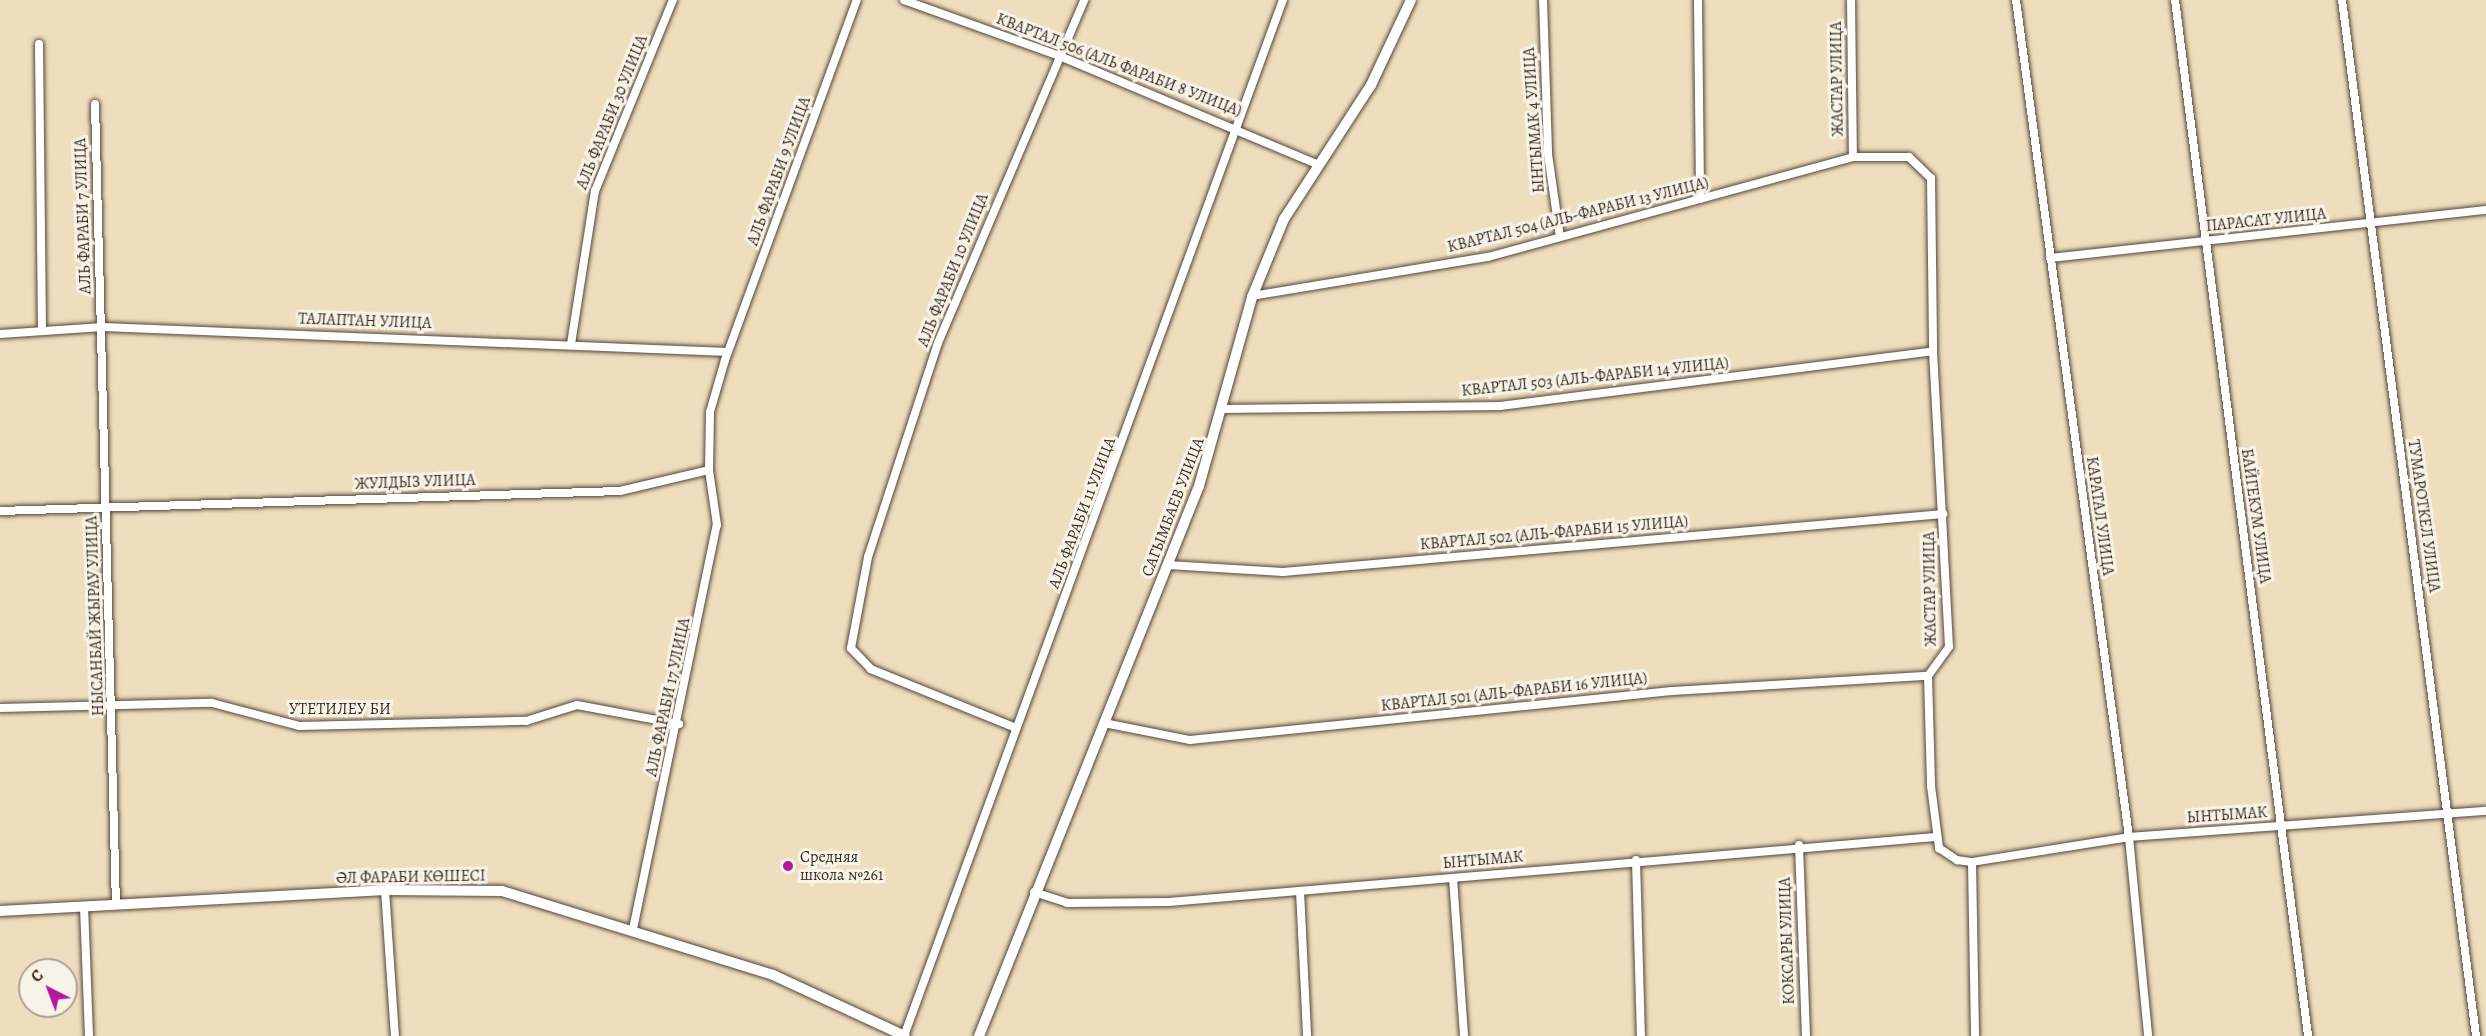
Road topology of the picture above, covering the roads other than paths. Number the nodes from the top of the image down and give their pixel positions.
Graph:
1 (672, 0) edge
2 (857, 0) edge
3 (904, 0) edge
4 (1084, 0) edge
5 (1283, 0) edge
6 (1411, 0) edge
7 (1543, 0) edge
8 (1698, 0) edge
9 (1851, 0) edge
10 (2016, 0) edge
11 (2175, 0) edge
12 (2342, 0) edge
13 (39, 44) dead end
14 (1062, 57) junction
15 (95, 104) dead end
16 (1238, 128) junction
17 (1909, 156) joint
18 (1853, 157) junction
19 (1319, 165) junction
20 (1700, 199) junction
21 (2486, 210) edge
22 (2367, 224) junction
23 (1560, 237) junction
24 (2204, 242) junction
25 (2050, 258) junction
26 (1252, 296) junction
27 (103, 327) junction
28 (42, 331) junction
29 (0, 334) edge
30 (571, 344) junction
31 (1933, 351) junction
32 (728, 352) junction
33 (1224, 409) junction
34 (709, 470) junction
35 (106, 507) junction
36 (0, 511) edge
37 (1943, 514) junction
38 (1168, 565) junction
39 (1928, 676) junction
40 (113, 704) junction
41 (0, 708) edge
42 (1104, 723) junction
43 (679, 724) junction
44 (1016, 728) junction
45 (2486, 811) edge
46 (2450, 814) junction
47 (2282, 826) junction
48 (1935, 837) junction
49 (2129, 837) junction
50 (1799, 846) junction
51 (1636, 860) junction
52 (1972, 862) junction
53 (1453, 878) junction
54 (385, 890) junction
55 (1300, 891) junction
56 (1034, 892) junction
57 (116, 904) junction
58 (84, 906) junction
59 (0, 911) edge
60 (633, 929) junction
61 (89, 1036) edge
62 (395, 1036) edge
63 (905, 1036) edge
64 (979, 1036) edge
65 (1307, 1036) edge
66 (1464, 1036) edge
67 (1641, 1036) edge
68 (1806, 1036) edge
69 (1975, 1036) edge
70 (2148, 1036) edge
71 (2308, 1036) edge
72 (2476, 1036) edge

1 - 30 street, АЛЬ ФАРАБИ 30 УЛИЦА
2 - 32 street, АЛЬ ФАРАБИ 9 УЛИЦА
3 - 14 street, КВАРТАЛ 506 (АЛЬ ФАРАБИ 8 УЛИЦА)
4 - 14 street, АЛЬ ФАРАБИ 10 УЛИЦА
5 - 16 street, АЛЬ ФАРАБИ 11 УЛИЦА
6 - 19 street, САГЫМБАЕВ УЛИЦА
7 - 23 street, ЫНТЫМАК 4 УЛИЦА
8 - 20 street
9 - 18 street, ЖАСТАР УЛИЦА
10 - 25 street, КАРАТАЛ УЛИЦА
11 - 24 street, БАЙГЕКУМ УЛИЦА
12 - 22 street, ТУМАРОТКЕЛ УЛИЦА
13 - 28 street
14 - 16 street, КВАРТАЛ 506 (АЛЬ ФАРАБИ 8 УЛИЦА)
14 - 44 street, АЛЬ ФАРАБИ 10 УЛИЦА
15 - 27 street, АЛЬ ФАРАБИ 7 УЛИЦА
16 - 19 street, КВАРТАЛ 506 (АЛЬ ФАРАБИ 8 УЛИЦА)
16 - 44 street, АЛЬ ФАРАБИ 11 УЛИЦА
17 - 18 street, КВАРТАЛ 504 (АЛЬ-ФАРАБИ 13 УЛИЦА)
17 - 31 street, ЖАСТАР УЛИЦА
18 - 20 street, КВАРТАЛ 504 (АЛЬ-ФАРАБИ 13 УЛИЦА)
19 - 26 street, САГЫМБАЕВ УЛИЦА
20 - 23 street, КВАРТАЛ 504 (АЛЬ-ФАРАБИ 13 УЛИЦА)
21 - 22 street, ПАРАСАТ УЛИЦА
22 - 24 street, ПАРАСАТ УЛИЦА
22 - 46 street, ТУМАРОТКЕЛ УЛИЦА
23 - 26 street, КВАРТАЛ 504 (АЛЬ-ФАРАБИ 13 УЛИЦА)
24 - 25 street, ПАРАСАТ УЛИЦА
24 - 47 street, БАЙГЕКУМ УЛИЦА
25 - 49 street, КАРАТАЛ УЛИЦА
26 - 33 street, САГЫМБАЕВ УЛИЦА
27 - 28 street, ТАЛАПТАН УЛИЦА
27 - 30 street, ТАЛАПТАН УЛИЦА
27 - 35 street, НЫСАНБАЙ ЖЫРАУ УЛИЦА
28 - 29 street, ТАЛАПТАН УЛИЦА
30 - 32 street, ТАЛАПТАН УЛИЦА
31 - 33 street, КВАРТАЛ 503 (АЛЬ-ФАРАБИ 14 УЛИЦА)
31 - 37 street, ЖАСТАР УЛИЦА
32 - 34 street
33 - 38 street, САГЫМБАЕВ УЛИЦА
34 - 35 street, ЖУЛДЫЗ УЛИЦА
34 - 43 street, АЛЬ ФАРАБИ 17 УЛИЦА
35 - 36 street, ЖУЛДЫЗ УЛИЦА
35 - 40 street, НЫСАНБАЙ ЖЫРАУ УЛИЦА
37 - 38 street, КВАРТАЛ 502 (АЛЬ-ФАРАБИ 15 УЛИЦА)
37 - 39 street, ЖАСТАР УЛИЦА
38 - 42 street, САГЫМБАЕВ УЛИЦА
39 - 42 street, КВАРТАЛ 501 (АЛЬ-ФАРАБИ 16 УЛИЦА)
39 - 48 street
40 - 41 street, УТЕТИЛЕУ БИ
40 - 43 street, УТЕТИЛЕУ БИ
40 - 57 street, НЫСАНБАЙ ЖЫРАУ УЛИЦА
42 - 56 street, САГЫМБАЕВ УЛИЦА
43 - 60 street, АЛЬ ФАРАБИ 17 УЛИЦА
44 - 63 street, АЛЬ ФАРАБИ 11 УЛИЦА
45 - 46 street, ЫНТЫМАК
46 - 47 street, ЫНТЫМАК
46 - 72 street, ТУМАРОТКЕЛ УЛИЦА
47 - 49 street, ЫНТЫМАК
47 - 71 street, БАЙГЕКУМ УЛИЦА
48 - 50 street, ЫНТЫМАК
48 - 52 street
49 - 52 street, ЫНТЫМАК
49 - 70 street, КАРАТАЛ УЛИЦА
50 - 51 street, ЫНТЫМАК
50 - 68 street, КОКСАРЫ УЛИЦА
51 - 53 street, ЫНТЫМАК
51 - 67 street
52 - 69 street
53 - 55 street, ЫНТЫМАК
53 - 66 street
54 - 57 street, ӘЛ ФАРАБИ КӨШЕСІ
54 - 60 street, ӘЛ ФАРАБИ КӨШЕСІ
54 - 62 street
55 - 56 street, ЫНТЫМАК
55 - 65 street
56 - 64 street, САГЫМБАЕВ УЛИЦА
57 - 58 street, ӘЛ ФАРАБИ КӨШЕСІ
58 - 59 street, ӘЛ ФАРАБИ КӨШЕСІ
58 - 61 street
60 - 63 street, ӘЛ ФАРАБИ КӨШЕСІ

